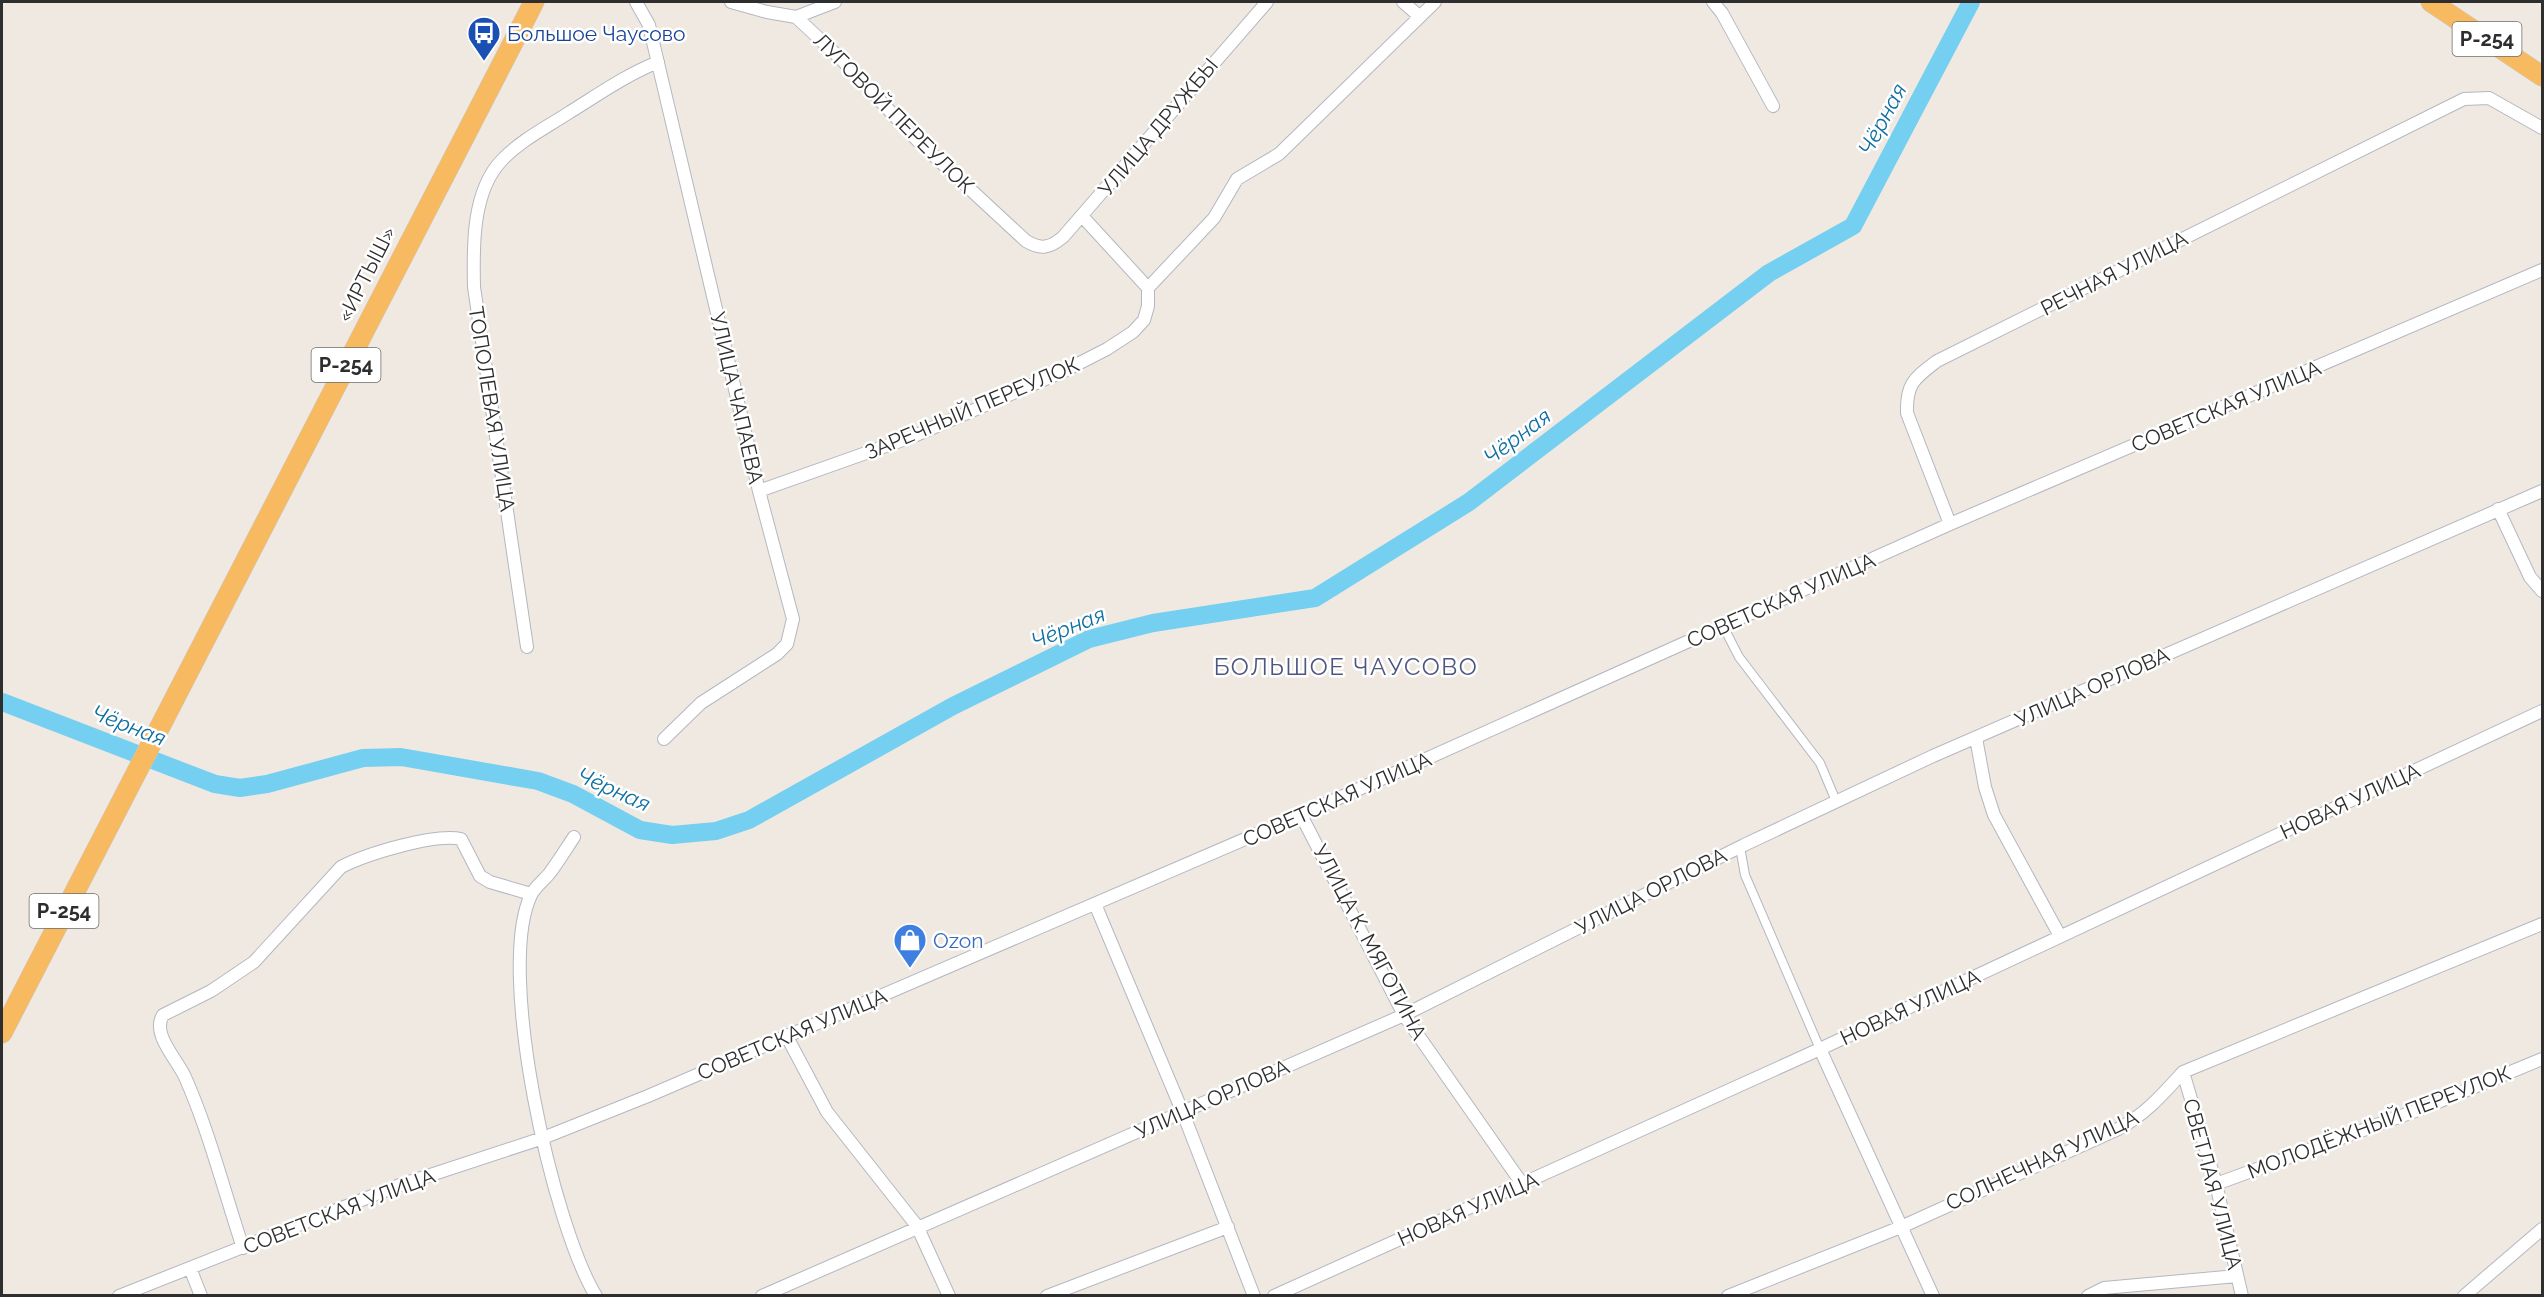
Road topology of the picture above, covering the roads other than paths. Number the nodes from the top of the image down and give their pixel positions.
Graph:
1 (534, 2) edge
2 (636, 2) edge
3 (731, 2) edge
4 (835, 2) edge
5 (1267, 2) edge
6 (1403, 2) edge
7 (1435, 2) edge
8 (1713, 2) edge
9 (2431, 2) edge
10 (1419, 16) junction
11 (796, 17) junction
12 (658, 62) junction
13 (2542, 76) edge
14 (1773, 106) dead end
15 (2542, 128) edge
16 (1082, 216) junction
17 (1045, 247) joint
18 (2542, 270) edge
19 (1148, 288) junction
20 (759, 491) junction
21 (2542, 491) edge
22 (2498, 509) junction
23 (1950, 524) junction
24 (2542, 591) edge
25 (1723, 626) junction
26 (527, 647) dead end
27 (2542, 711) edge
28 (1976, 738) junction
29 (664, 739) dead end
30 (1836, 801) junction
31 (1301, 815) junction
32 (574, 837) dead end
33 (1740, 847) junction
34 (531, 894) junction
35 (1095, 904) junction
36 (2542, 924) edge
37 (2060, 936) junction
38 (1404, 1015) junction
39 (2, 1033) edge
40 (786, 1035) junction
41 (1820, 1049) junction
42 (2542, 1059) edge
43 (2183, 1072) junction
44 (1183, 1113) junction
45 (543, 1138) junction
46 (2216, 1184) junction
47 (1522, 1185) junction
48 (917, 1226) junction
49 (1228, 1227) junction
50 (1901, 1227) junction
51 (2542, 1229) edge
52 (243, 1248) junction
53 (190, 1268) junction
54 (2237, 1276) junction
55 (119, 1296) edge
56 (201, 1296) edge
57 (596, 1296) edge
58 (762, 1296) edge
59 (949, 1296) edge
60 (1047, 1296) edge
61 (1254, 1296) edge
62 (1274, 1296) edge
63 (1728, 1296) edge
64 (1933, 1296) edge
65 (2088, 1296) edge
66 (2242, 1296) edge
67 (2464, 1296) edge

1 - 39 highway, «ИРТЫШ» / Р-254
2 - 12 street, УЛИЦА ЧАПАЕВА
3 - 11 street, ЛУГОВОЙ ПЕРЕУЛОК
4 - 11 street
5 - 16 street, УЛИЦА ДРУЖБЫ
6 - 10 street
7 - 10 street
8 - 14 street
9 - 13 highway, Р-254
10 - 19 street
11 - 17 street, ЛУГОВОЙ ПЕРЕУЛОК
12 - 20 street, УЛИЦА ЧАПАЕВА
12 - 26 street, ТОПОЛЕВАЯ УЛИЦА
15 - 23 street, РЕЧНАЯ УЛИЦА
16 - 17 street, УЛИЦА ДРУЖБЫ
16 - 19 street
18 - 23 street, СОВЕТСКАЯ УЛИЦА
19 - 20 street, ЗАРЕЧНЫЙ ПЕРЕУЛОК
20 - 29 street, УЛИЦА ЧАПАЕВА
21 - 22 street, УЛИЦА ОРЛОВА
22 - 24 street
22 - 28 street, УЛИЦА ОРЛОВА
23 - 25 street, СОВЕТСКАЯ УЛИЦА
25 - 30 street
25 - 31 street, СОВЕТСКАЯ УЛИЦА
27 - 37 street, НОВАЯ УЛИЦА
28 - 30 street, УЛИЦА ОРЛОВА
28 - 37 street
30 - 33 street, УЛИЦА ОРЛОВА
31 - 35 street, СОВЕТСКАЯ УЛИЦА
31 - 38 street, УЛИЦА К. МЯГОТИНА
32 - 34 street
33 - 38 street, УЛИЦА ОРЛОВА
33 - 41 street
34 - 45 street
34 - 52 street
35 - 40 street, СОВЕТСКАЯ УЛИЦА
35 - 44 street
36 - 43 street, СОЛНЕЧНАЯ УЛИЦА
37 - 41 street, НОВАЯ УЛИЦА
38 - 44 street, УЛИЦА ОРЛОВА
38 - 47 street, УЛИЦА К. МЯГОТИНА
40 - 45 street, СОВЕТСКАЯ УЛИЦА
40 - 48 street
41 - 47 street, НОВАЯ УЛИЦА
41 - 50 street
42 - 46 street, МОЛОДЁЖНЫЙ ПЕРЕУЛОК
43 - 46 street, СВЕТЛАЯ УЛИЦА
43 - 50 street, СОЛНЕЧНАЯ УЛИЦА
44 - 48 street, УЛИЦА ОРЛОВА
44 - 49 street
45 - 52 street, СОВЕТСКАЯ УЛИЦА
45 - 57 street
46 - 54 street, СВЕТЛАЯ УЛИЦА
47 - 62 street, НОВАЯ УЛИЦА
48 - 58 street, УЛИЦА ОРЛОВА
48 - 59 street
49 - 60 street
49 - 61 street
50 - 63 street, СОЛНЕЧНАЯ УЛИЦА
50 - 64 street
51 - 67 street
52 - 53 street, СОВЕТСКАЯ УЛИЦА
53 - 55 street, СОВЕТСКАЯ УЛИЦА
53 - 56 street
54 - 65 street
54 - 66 street, СВЕТЛАЯ УЛИЦА

